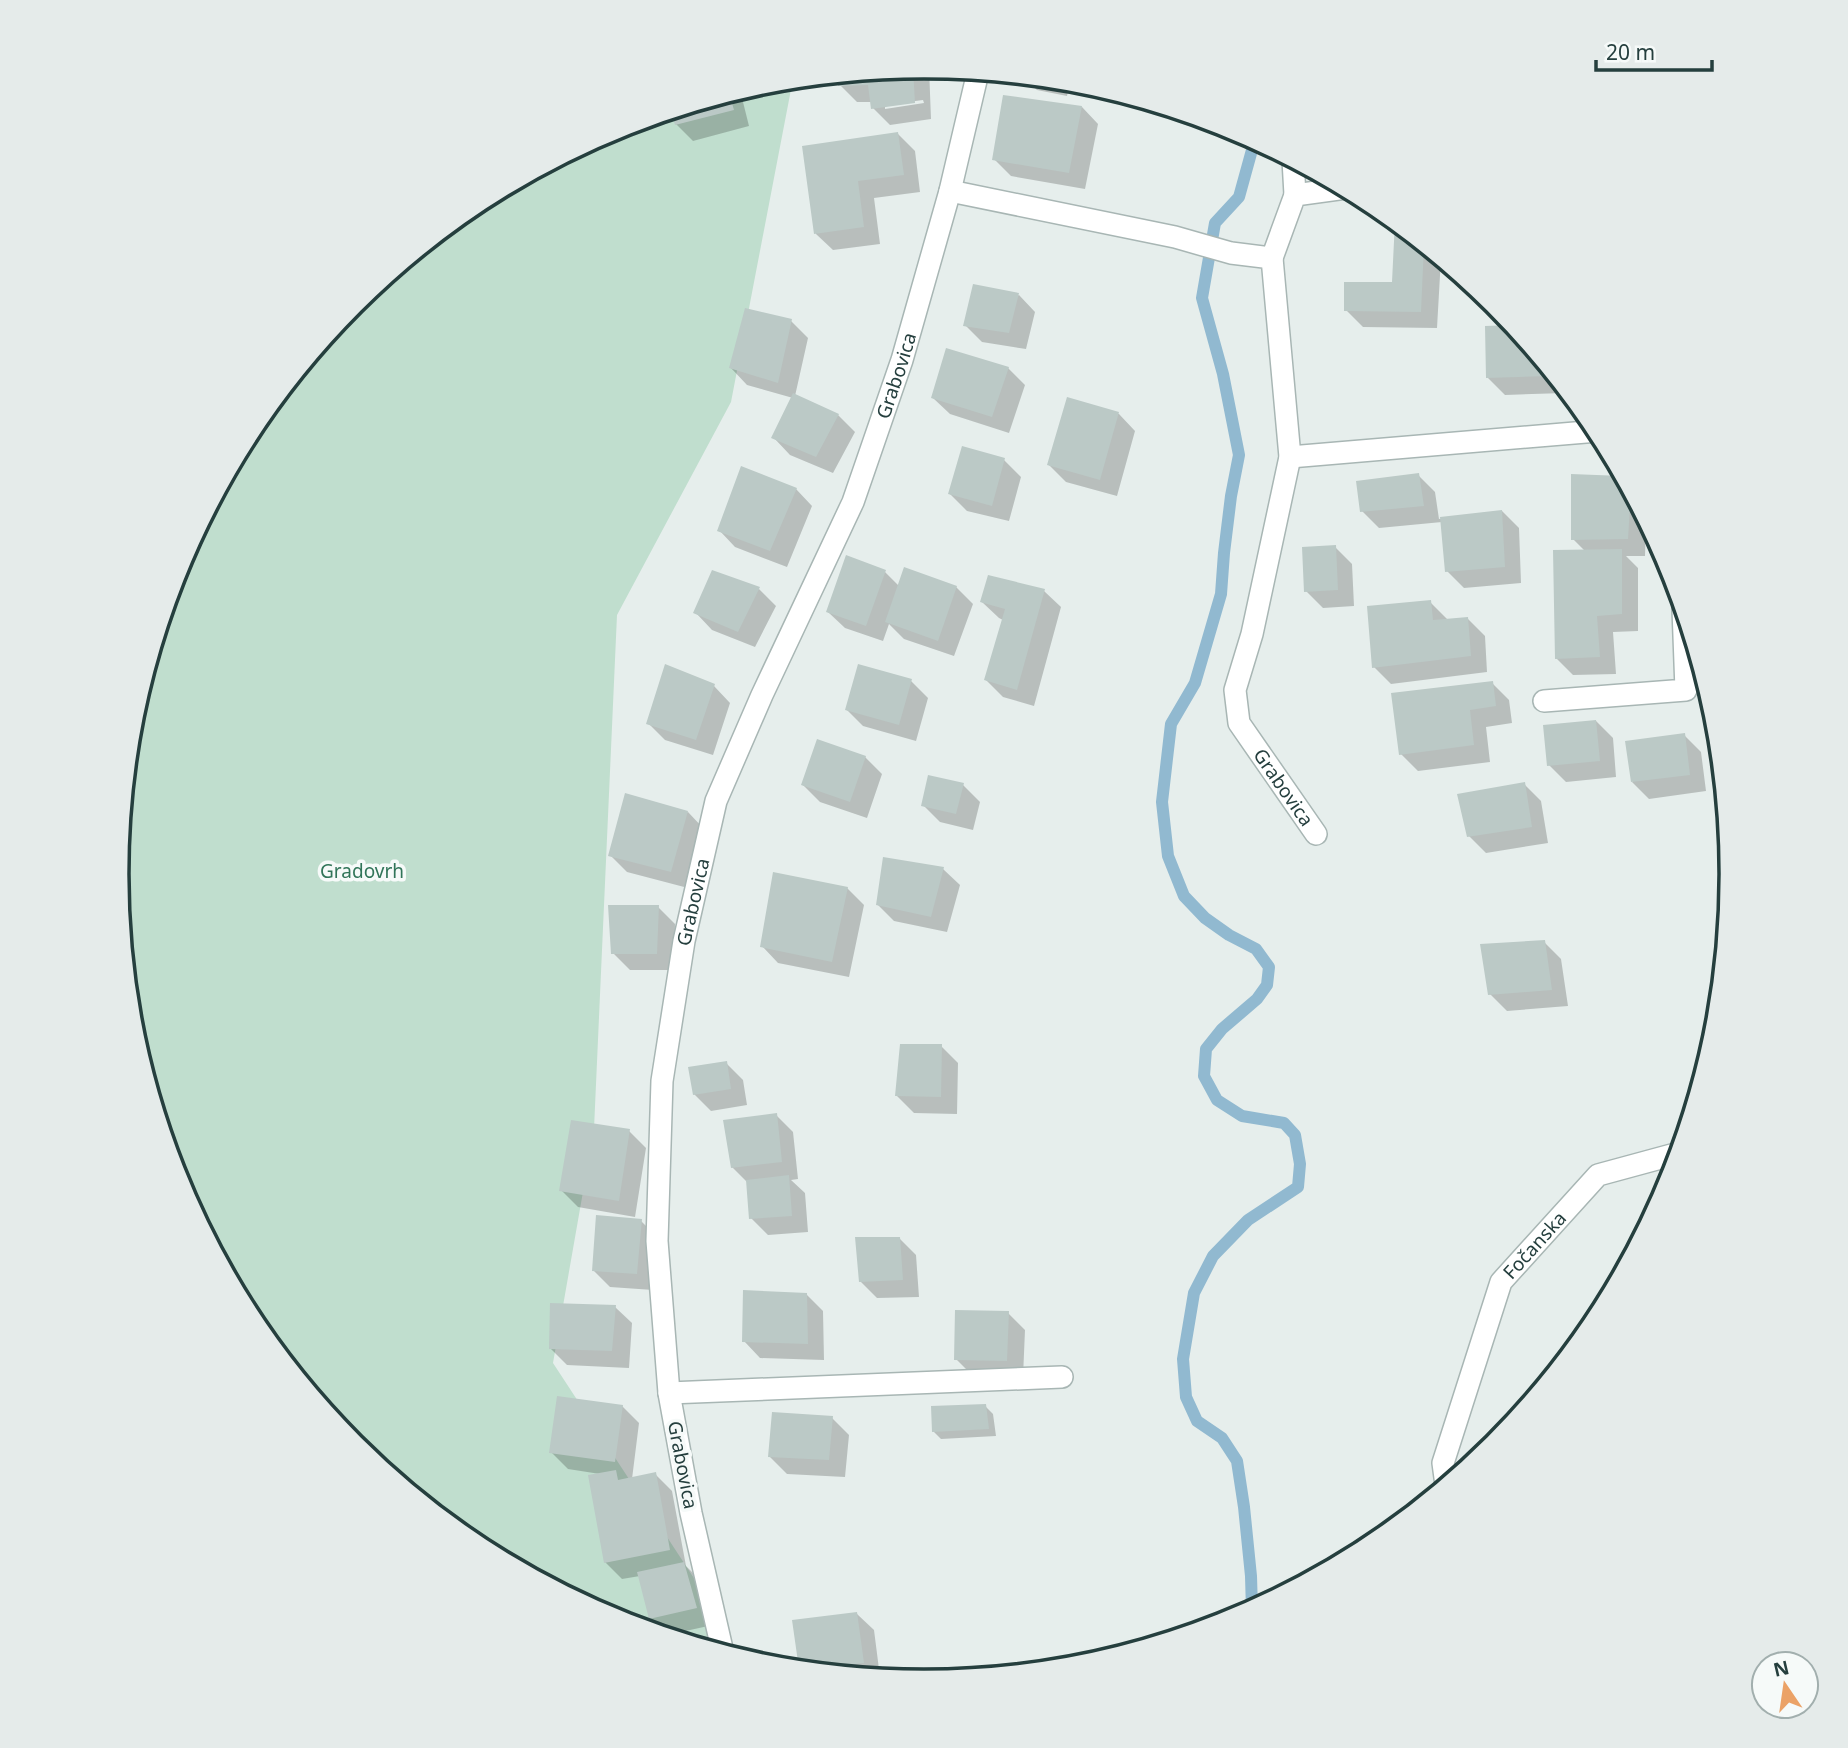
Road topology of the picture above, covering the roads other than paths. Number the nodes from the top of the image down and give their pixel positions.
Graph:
1 (976, 80) edge
2 (1294, 170) edge
3 (1330, 190) edge
4 (950, 191) junction
5 (1295, 195) junction
6 (1272, 258) junction
7 (1585, 432) edge
8 (1290, 457) junction
9 (1685, 644) edge
10 (1544, 701) dead end
11 (1315, 834) dead end
12 (1667, 1156) edge
13 (1062, 1377) dead end
14 (669, 1393) junction
15 (1445, 1475) edge
16 (721, 1643) edge

1 - 4 street, Grabovica
2 - 5 street, Grabovica
3 - 5 street
4 - 6 street
4 - 14 street, Grabovica
5 - 6 street, Grabovica
6 - 8 street, Grabovica
7 - 8 street
8 - 11 street, Grabovica
9 - 10 street
12 - 15 street, Fočanska
13 - 14 street
14 - 16 street, Grabovica

